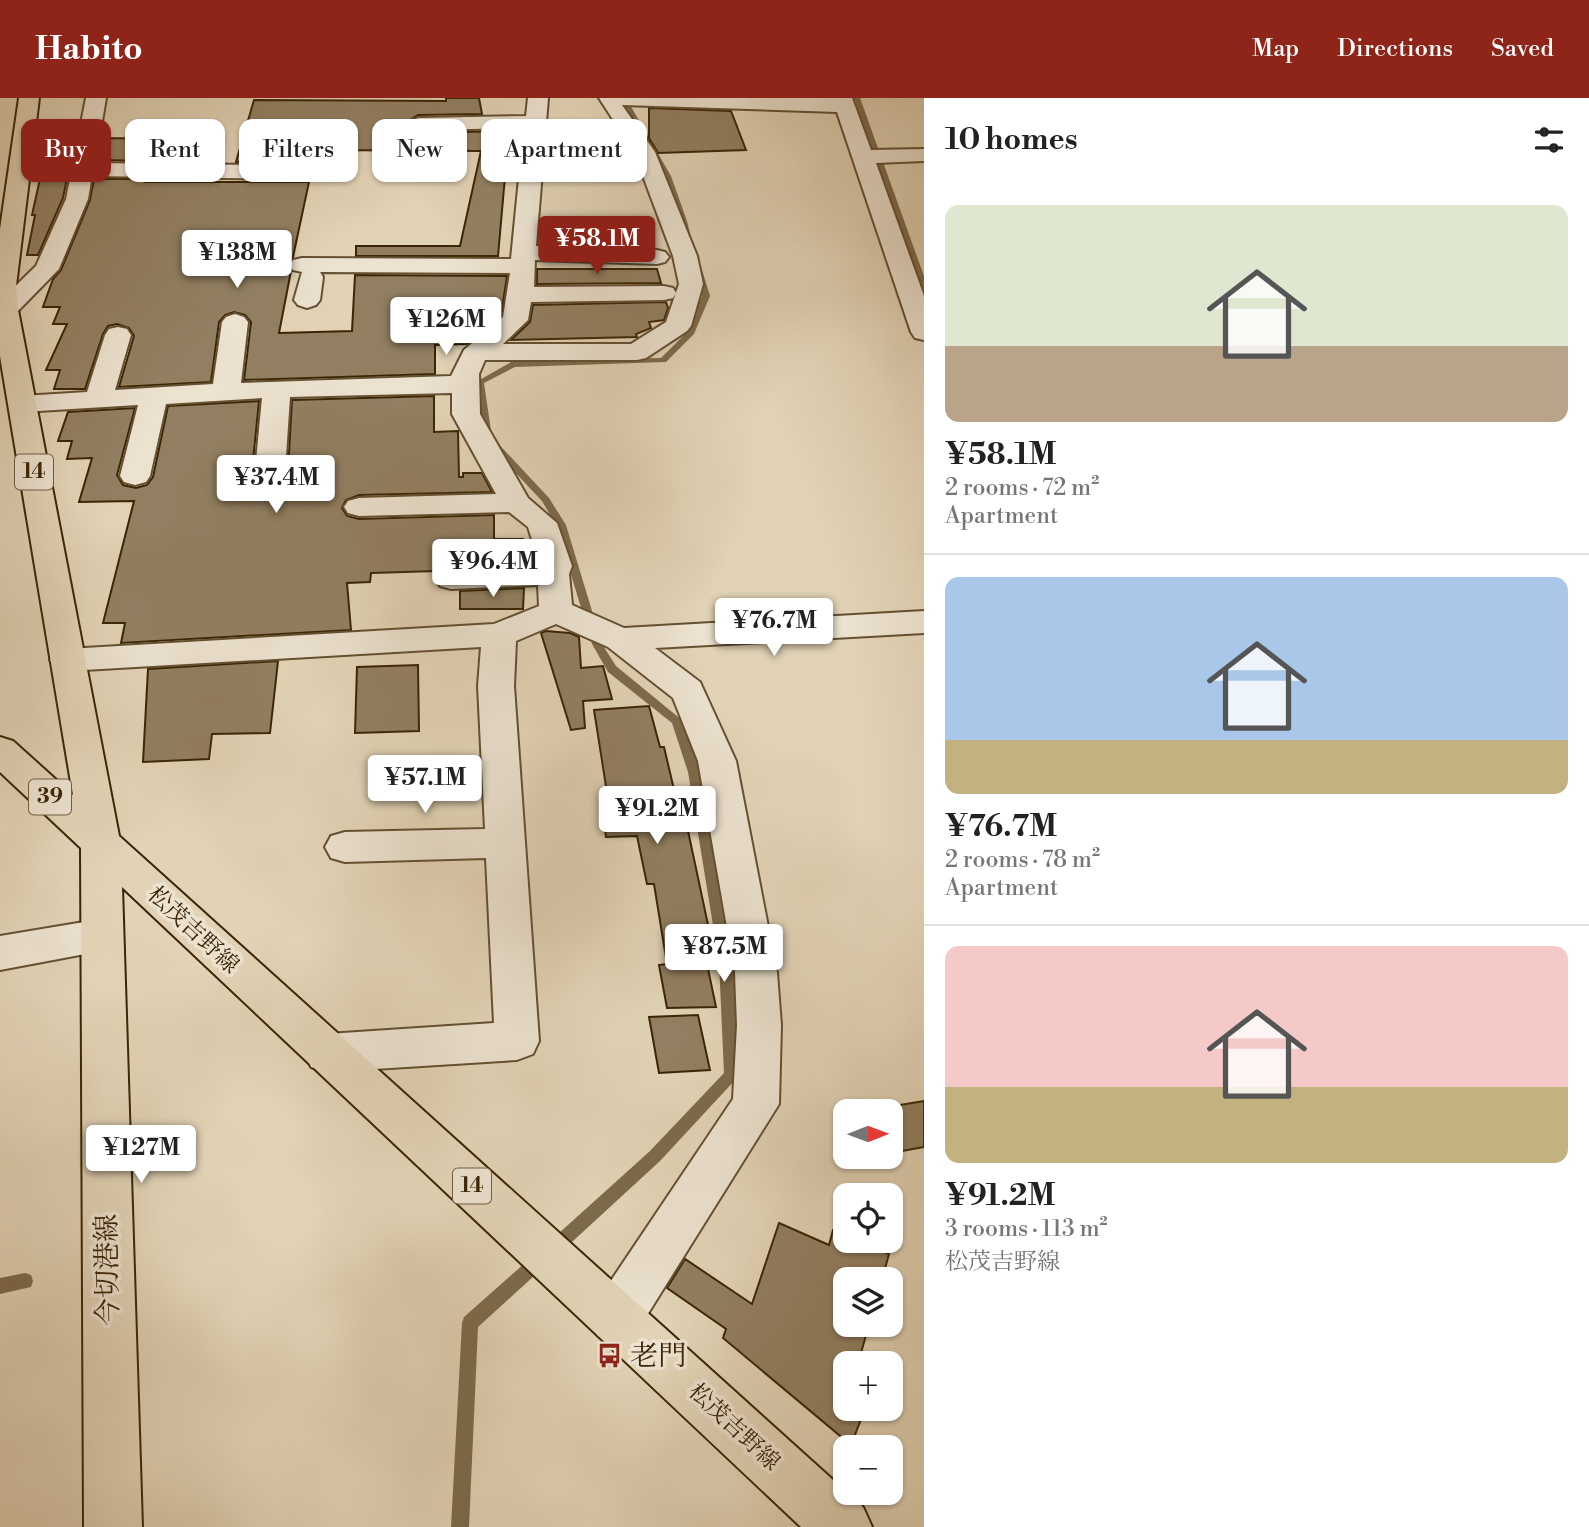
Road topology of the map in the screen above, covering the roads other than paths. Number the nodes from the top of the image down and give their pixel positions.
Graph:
1 (29, 98) edge
2 (96, 98) edge
3 (609, 99) edge
4 (844, 102) edge
5 (537, 110) edge
6 (92, 119) edge
7 (461, 119) edge
8 (924, 155) edge
9 (863, 157) junction
10 (111, 169) edge
11 (239, 171) edge
12 (80, 182) edge
13 (7, 205) edge
14 (657, 257) dead end
15 (522, 276) junction
16 (307, 282) dead end
17 (664, 293) dead end
18 (5, 310) junction
19 (234, 323) dead end
20 (924, 332) edge
21 (118, 335) dead end
22 (478, 352) junction
23 (465, 384) junction
24 (277, 389) junction
25 (226, 392) junction
26 (154, 396) junction
27 (98, 400) junction
28 (22, 404) junction
29 (271, 471) dead end
30 (135, 477) dead end
31 (516, 503) junction
32 (359, 507) dead end
33 (553, 574) junction
34 (450, 579) dead end
35 (556, 611) junction
36 (924, 622) edge
37 (499, 635) junction
38 (621, 639) junction
39 (67, 660) junction
40 (0, 750) edge
41 (506, 843) junction
42 (101, 844) junction
43 (345, 847) dead end
44 (102, 936) junction
45 (0, 953) edge
46 (327, 1053) junction
47 (615, 1318) junction
48 (113, 1527) edge
49 (843, 1527) edge

1 - 13 main road, 14
2 - 6 street
3 - 4 street
3 - 22 street
4 - 9 street
5 - 7 street
5 - 15 street
8 - 9 street
9 - 20 street
10 - 11 street
12 - 18 street
13 - 18 main road, 14
14 - 15 street
15 - 16 street
15 - 17 street
15 - 22 street
18 - 28 main road, 14
19 - 25 street
21 - 27 street
22 - 23 street
23 - 24 street
23 - 31 street
24 - 25 street
24 - 29 street
25 - 26 street
26 - 27 street
26 - 30 street
27 - 28 street
28 - 39 main road, 14
31 - 32 street
31 - 33 street
33 - 34 street
33 - 35 street
35 - 37 street
35 - 38 street
36 - 38 street
37 - 39 street
37 - 41 street
38 - 47 street
39 - 42 main road, 14
40 - 42 main road, 39
41 - 43 street
41 - 46 street
42 - 44 main road, 今切港線
42 - 46 main road, 松茂吉野線 / 14
44 - 45 street
44 - 48 main road, 今切港線
46 - 47 main road, 松茂吉野線 / 14
47 - 49 main road, 松茂吉野線 / 14

